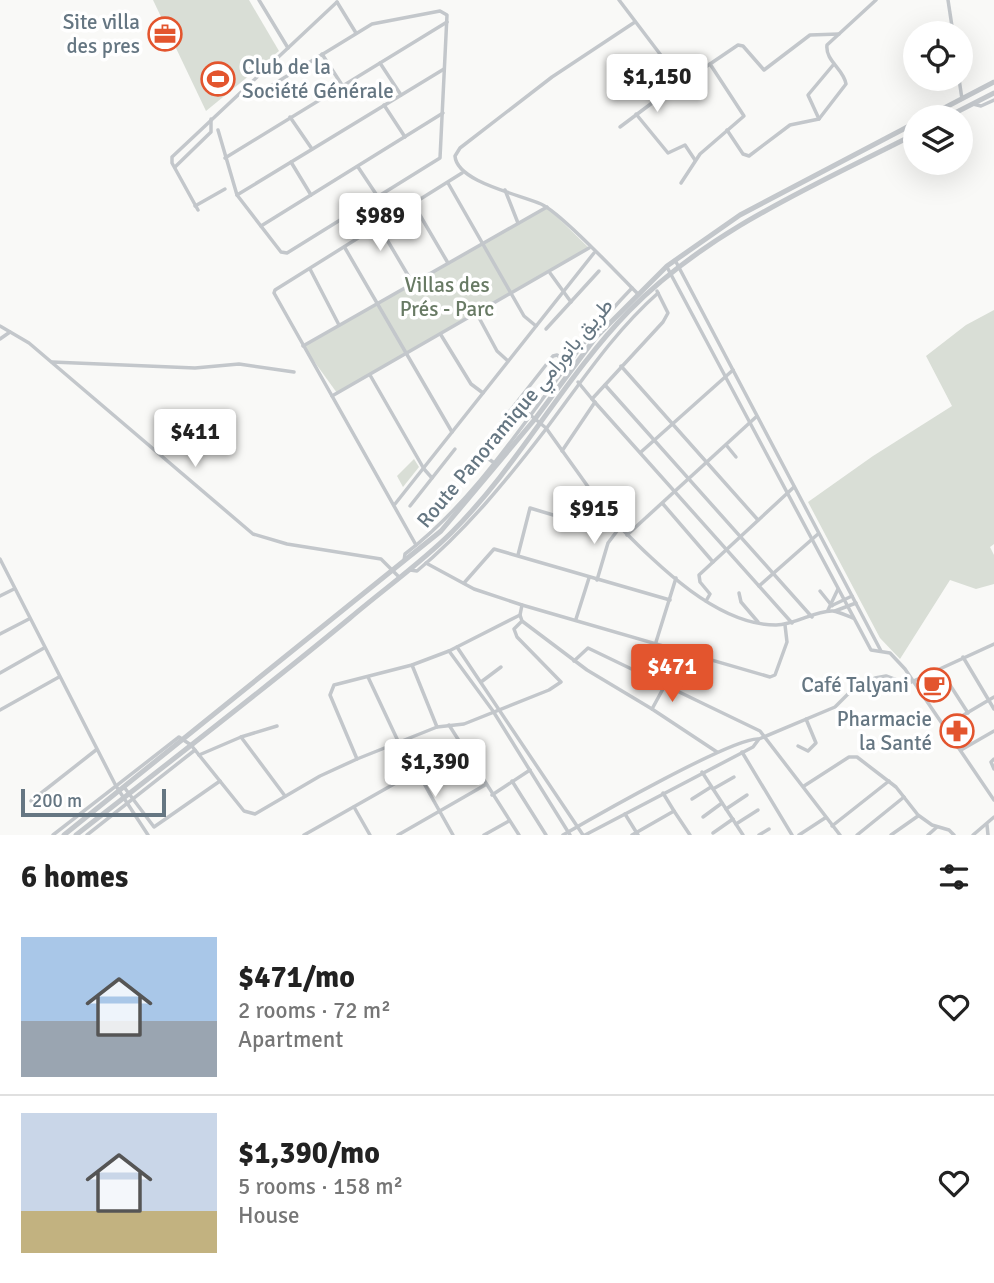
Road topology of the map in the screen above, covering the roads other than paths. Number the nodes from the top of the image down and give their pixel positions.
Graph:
1 (259, 0) edge
2 (619, 0) edge
3 (876, 0) edge
4 (948, 0) edge
5 (336, 1) edge
6 (951, 21) edge
7 (447, 22) junction
8 (635, 22) junction
9 (356, 33) junction
10 (839, 34) junction
11 (288, 48) junction
12 (323, 54) junction
13 (380, 62) junction
14 (710, 64) junction
15 (835, 64) junction
16 (445, 68) junction
17 (680, 82) junction
18 (994, 82) edge
19 (343, 85) junction
20 (961, 91) edge
21 (994, 93) edge
22 (256, 95) dead end
23 (401, 95) junction
24 (962, 99) junction
25 (994, 100) edge
26 (973, 104) joint
27 (384, 105) junction
28 (950, 105) edge
29 (443, 113) junction
30 (636, 114) junction
31 (290, 117) junction
32 (211, 119) junction
33 (819, 119) junction
34 (620, 127) dead end
35 (903, 129) edge
36 (218, 130) dead end
37 (727, 130) junction
38 (405, 137) junction
39 (903, 140) edge
40 (312, 149) junction
41 (225, 158) junction
42 (695, 160) junction
43 (291, 162) junction
44 (358, 166) junction
45 (174, 168) junction
46 (462, 173) junction
47 (448, 183) junction
48 (681, 183) dead end
49 (225, 189) dead end
50 (505, 190) junction
51 (237, 195) junction
52 (311, 195) junction
53 (379, 197) junction
54 (414, 205) junction
55 (547, 207) junction
56 (370, 211) dead end
57 (519, 223) junction
58 (261, 226) junction
59 (379, 226) junction
60 (482, 242) junction
61 (345, 248) junction
62 (589, 248) junction
63 (583, 252) junction
64 (594, 252) junction
65 (590, 259) junction
66 (674, 260) junction
67 (448, 262) junction
68 (667, 266) junction
69 (679, 267) junction
70 (310, 269) junction
71 (599, 271) dead end
72 (550, 272) junction
73 (671, 273) junction
74 (412, 282) junction
75 (634, 290) junction
76 (657, 290) junction
77 (512, 294) junction
78 (563, 295) junction
79 (571, 302) junction
80 (376, 304) junction
81 (477, 314) junction
82 (339, 324) junction
83 (0, 326) edge
84 (536, 326) junction
85 (546, 329) dead end
86 (10, 332) junction
87 (441, 335) junction
88 (0, 339) edge
89 (303, 346) junction
90 (404, 355) junction
91 (52, 362) junction
92 (509, 362) junction
93 (567, 362) junction
94 (621, 366) junction
95 (733, 370) junction
96 (294, 372) dead end
97 (369, 374) junction
98 (724, 377) junction
99 (578, 382) junction
100 (605, 385) junction
101 (483, 393) junction
102 (332, 396) junction
103 (594, 401) junction
104 (517, 404) junction
105 (532, 417) junction
106 (756, 417) junction
107 (673, 424) junction
108 (749, 424) junction
109 (543, 426) junction
110 (452, 432) junction
111 (654, 440) junction
112 (726, 445) junction
113 (455, 449) dead end
114 (562, 451) junction
115 (641, 452) junction
116 (736, 457) dead end
117 (493, 462) junction
118 (707, 462) junction
119 (424, 469) junction
120 (432, 478) junction
121 (689, 479) junction
122 (794, 488) junction
123 (676, 493) junction
124 (788, 493) junction
125 (395, 504) junction
126 (663, 504) junction
127 (410, 506) dead end
128 (609, 516) junction
129 (758, 520) junction
130 (620, 527) junction
131 (818, 534) junction
132 (627, 535) junction
133 (740, 536) junction
134 (812, 540) junction
135 (416, 545) junction
136 (727, 548) junction
137 (518, 555) junction
138 (0, 559) edge
139 (713, 562) junction
140 (404, 563) junction
141 (426, 563) junction
142 (408, 569) junction
143 (394, 571) junction
144 (774, 575) junction
145 (399, 577) junction
146 (589, 578) junction
147 (676, 578) junction
148 (597, 580) junction
149 (464, 583) junction
150 (760, 586) junction
151 (15, 588) junction
152 (838, 588) junction
153 (820, 591) dead end
154 (739, 593) dead end
155 (0, 596) edge
156 (852, 596) junction
157 (670, 600) junction
158 (844, 600) junction
159 (706, 601) junction
160 (856, 603) junction
161 (522, 605) junction
162 (832, 605) junction
163 (848, 607) junction
164 (827, 611) junction
165 (835, 611) junction
166 (520, 615) junction
167 (812, 617) junction
168 (30, 618) junction
169 (853, 618) junction
170 (576, 619) junction
171 (522, 621) junction
172 (759, 623) junction
173 (793, 624) junction
174 (785, 625) junction
175 (0, 634) edge
176 (656, 643) junction
177 (994, 644) edge
178 (457, 647) junction
179 (45, 648) junction
180 (449, 651) junction
181 (881, 651) junction
182 (963, 657) junction
183 (574, 661) junction
184 (412, 664) junction
185 (500, 667) dead end
186 (0, 673) edge
187 (60, 677) junction
188 (368, 677) junction
189 (914, 680) junction
190 (481, 682) junction
191 (950, 685) dead end
192 (664, 687) junction
193 (994, 697) edge
194 (988, 700) junction
195 (500, 708) junction
196 (652, 709) junction
197 (994, 709) edge
198 (0, 710) edge
199 (494, 711) junction
200 (968, 713) junction
201 (806, 719) junction
202 (449, 725) junction
203 (277, 726) dead end
204 (945, 726) junction
205 (437, 727) junction
206 (994, 731) edge
207 (766, 736) junction
208 (241, 737) junction
209 (186, 739) junction
210 (760, 739) junction
211 (398, 742) junction
212 (461, 746) junction
213 (193, 747) junction
214 (798, 747) dead end
215 (97, 750) junction
216 (961, 750) junction
217 (718, 752) junction
218 (741, 752) junction
219 (200, 755) junction
220 (357, 759) junction
221 (994, 759) edge
222 (994, 769) edge
223 (530, 770) junction
224 (417, 771) junction
225 (702, 772) junction
226 (734, 777) dead end
227 (512, 781) junction
228 (889, 781) junction
229 (220, 782) junction
230 (485, 785) junction
231 (804, 786) junction
232 (120, 787) junction
233 (712, 788) junction
234 (663, 793) junction
235 (492, 795) junction
236 (747, 795) dead end
237 (285, 796) junction
238 (904, 797) junction
239 (128, 799) junction
240 (692, 799) dead end
241 (994, 800) edge
242 (31, 801) dead end
243 (722, 803) junction
244 (354, 807) junction
245 (726, 809) junction
246 (758, 810) dead end
247 (439, 811) junction
248 (674, 811) junction
249 (625, 814) junction
250 (918, 815) junction
251 (703, 817) dead end
252 (994, 817) edge
253 (825, 818) junction
254 (733, 819) junction
255 (509, 821) junction
256 (736, 825) junction
257 (987, 825) junction
258 (832, 826) junction
259 (578, 827) junction
260 (937, 827) junction
261 (769, 829) dead end
262 (713, 833) dead end
263 (567, 834) edge
264 (635, 834) edge
265 (53, 835) edge
266 (64, 835) edge
267 (76, 835) edge
268 (87, 835) edge
269 (148, 835) edge
270 (304, 835) edge
271 (370, 835) edge
272 (398, 835) edge
273 (453, 835) edge
274 (484, 835) edge
275 (519, 835) edge
276 (546, 835) edge
277 (584, 835) edge
278 (690, 835) edge
279 (743, 835) edge
280 (759, 835) edge
281 (792, 835) edge
282 (799, 835) edge
283 (840, 835) edge
284 (857, 835) edge
285 (891, 835) edge
286 (928, 835) edge
287 (954, 835) edge
288 (973, 835) edge
289 (989, 835) edge

1 - 11 street
2 - 8 street
3 - 10 street
4 - 6 street
5 - 9 street
5 - 11 street
7 - 9 street
7 - 13 street
7 - 16 street
8 - 17 street
8 - 46 street
9 - 12 street
10 - 14 street
10 - 15 street
11 - 32 street
12 - 19 street
12 - 22 street
13 - 19 street
13 - 23 street
14 - 17 street
14 - 37 street
15 - 33 street
15 - 33 street
16 - 23 street
16 - 29 street
17 - 30 street
18 - 24 street
19 - 31 street
20 - 24 street
21 - 26 street
23 - 27 street
24 - 28 street
25 - 26 street
27 - 38 street
27 - 40 street
29 - 38 street
29 - 53 street
30 - 34 street
30 - 42 street
31 - 40 street
31 - 41 street
32 - 45 street
32 - 45 street
33 - 37 street
35 - 66 street, Route Panoramique طريق بانورامي
36 - 41 street
37 - 42 street
38 - 44 street
39 - 69 street, Route Panoramique طريق بانورامي
40 - 43 street
41 - 51 street
42 - 48 street
43 - 51 street
43 - 52 street
44 - 52 street
44 - 53 street
45 - 49 street
46 - 47 street
46 - 50 street
47 - 54 street
47 - 60 street
50 - 55 street
50 - 57 street
51 - 58 street
52 - 58 street
53 - 58 street
54 - 59 street
54 - 67 street
55 - 57 street
55 - 62 street
56 - 59 street
57 - 60 street
59 - 61 street
59 - 74 street
60 - 67 street
60 - 77 street
61 - 70 street
61 - 80 street
62 - 63 street
62 - 64 street
63 - 65 street
63 - 72 street
64 - 65 street
64 - 75 street
65 - 78 street
66 - 68 street, Route Panoramique طريق بانورامي
66 - 69 street
67 - 74 street
68 - 73 street
68 - 75 street, Route Panoramique طريق بانورامي
69 - 73 street, Route Panoramique طريق بانورامي
69 - 95 street
70 - 82 street
70 - 89 street
71 - 79 street
72 - 77 street
72 - 78 street
73 - 76 street, Route Panoramique طريق بانورامي
73 - 98 street
74 - 80 street
75 - 93 street
75 - 105 street, Route Panoramique طريق بانورامي
76 - 94 street
76 - 99 street
76 - 109 street, Route Panoramique طريق بانورامي
77 - 81 street
77 - 84 street
78 - 79 street
78 - 84 street
79 - 85 street
80 - 82 street
80 - 90 street
81 - 87 street
81 - 92 street
82 - 89 street
83 - 86 street
84 - 92 street
86 - 88 street
86 - 91 street
87 - 90 street
87 - 101 street
89 - 102 street
90 - 97 street
90 - 110 street
91 - 96 street
91 - 143 street
92 - 101 street
93 - 104 street
93 - 105 street
94 - 100 street
94 - 107 street
95 - 98 street
95 - 106 street
97 - 102 street
97 - 119 street
98 - 107 street
98 - 108 street
99 - 103 street
99 - 109 street
100 - 103 street
100 - 111 street
101 - 110 street
102 - 125 street
103 - 114 street
103 - 115 street
104 - 105 street
104 - 117 street
105 - 109 street
105 - 117 street
105 - 140 street, Route Panoramique طريق بانورامي
106 - 108 street
106 - 122 street
107 - 111 street
107 - 118 street
108 - 112 street
108 - 124 street
109 - 114 street
109 - 141 street
109 - 142 street, Route Panoramique طريق بانورامي
110 - 119 street
111 - 115 street
111 - 121 street
112 - 116 street
112 - 118 street
113 - 120 street
114 - 128 street
115 - 123 street
117 - 135 street
118 - 121 street
118 - 129 street
119 - 120 street
119 - 125 street
120 - 127 street
121 - 123 street
121 - 133 street
122 - 124 street
122 - 131 street
123 - 126 street
123 - 136 street
124 - 129 street
124 - 134 street
125 - 135 street
126 - 132 street
126 - 139 street
128 - 130 street
128 - 137 street
129 - 133 street
130 - 132 street
130 - 148 street
131 - 134 street
131 - 156 street
132 - 147 street
133 - 136 street
133 - 144 street
134 - 144 street
134 - 152 street
135 - 140 street
136 - 139 street
136 - 150 street
137 - 146 street
137 - 149 street
138 - 151 street
139 - 159 street
140 - 143 street, Route Panoramique طريق بانورامي
141 - 142 street
141 - 149 street
142 - 145 street, Route Panoramique طريق بانورامي
143 - 145 street
143 - 209 street, Route Panoramique طريق بانورامي
144 - 150 street
144 - 167 street
145 - 213 street, Route Panoramique طريق بانورامي
146 - 148 street
146 - 170 street
147 - 157 street
147 - 159 street
148 - 157 street
149 - 161 street
150 - 173 street
151 - 155 street
151 - 168 street
152 - 158 street
152 - 162 street
153 - 162 street
154 - 172 street
156 - 158 street
156 - 160 street
157 - 176 street
158 - 162 street
158 - 163 street
159 - 172 street
160 - 163 street
160 - 181 street
161 - 166 street
161 - 170 street
162 - 164 street
163 - 165 street
163 - 169 street
164 - 165 street
164 - 167 street
165 - 169 street
166 - 171 street
166 - 178 street
167 - 173 street
168 - 175 street
168 - 179 street
169 - 181 street
170 - 176 street
171 - 183 street
171 - 195 street
172 - 174 street
173 - 174 street
174 - 176 street
177 - 182 street
178 - 180 street
178 - 190 street
179 - 186 street
179 - 187 street
180 - 184 street
180 - 199 street
181 - 189 street
182 - 189 street
182 - 194 street
183 - 192 street
183 - 196 street
184 - 188 street
184 - 205 street
185 - 190 street
187 - 198 street
187 - 215 street
188 - 211 street
188 - 220 street
189 - 201 street
189 - 204 street
190 - 195 street
191 - 200 street
192 - 196 street
192 - 207 street
193 - 194 street
194 - 197 street
194 - 200 street
195 - 199 street
195 - 259 street
196 - 217 street
199 - 202 street
199 - 223 street
200 - 204 street
201 - 207 street
201 - 214 street
202 - 205 street
202 - 212 street
203 - 208 street
204 - 216 street
205 - 211 street
206 - 216 street
207 - 210 street
207 - 231 street
208 - 219 street
208 - 237 street
209 - 213 street
209 - 232 street, Route Panoramique طريق بانورامي
210 - 217 street
210 - 218 street
211 - 220 street
212 - 224 street
212 - 230 street
213 - 219 street
213 - 239 street, Route Panoramique طريق بانورامي
215 - 232 street
215 - 242 street
216 - 241 street
217 - 259 street
218 - 225 street
218 - 281 street
219 - 229 street
220 - 237 street
221 - 222 street
223 - 227 street
223 - 263 street
224 - 244 street
224 - 247 street
225 - 233 street
225 - 234 street
226 - 233 street
227 - 235 street
227 - 276 street
228 - 231 street
228 - 238 street
228 - 258 street
229 - 237 street
229 - 239 street
230 - 235 street
230 - 247 street
231 - 253 street
232 - 239 street
232 - 265 street
232 - 266 street, Route Panoramique طريق بانورامي
233 - 240 street
233 - 243 street
234 - 248 street
234 - 249 street
235 - 255 street
236 - 245 street
238 - 250 street
238 - 284 street
239 - 267 street, Route Panoramique طريق بانورامي
239 - 268 street
239 - 269 street
243 - 245 street
243 - 251 street
244 - 270 street
244 - 271 street
245 - 254 street
246 - 256 street
247 - 272 street
247 - 273 street
248 - 264 street
248 - 278 street
249 - 264 street
249 - 277 street
250 - 260 street
250 - 285 street
252 - 257 street
253 - 258 street
253 - 282 street
254 - 256 street
254 - 262 street
255 - 274 street
255 - 275 street
256 - 279 street
257 - 288 street
257 - 289 street
258 - 283 street
259 - 263 street
259 - 277 street
260 - 286 street
260 - 287 street
261 - 280 street

